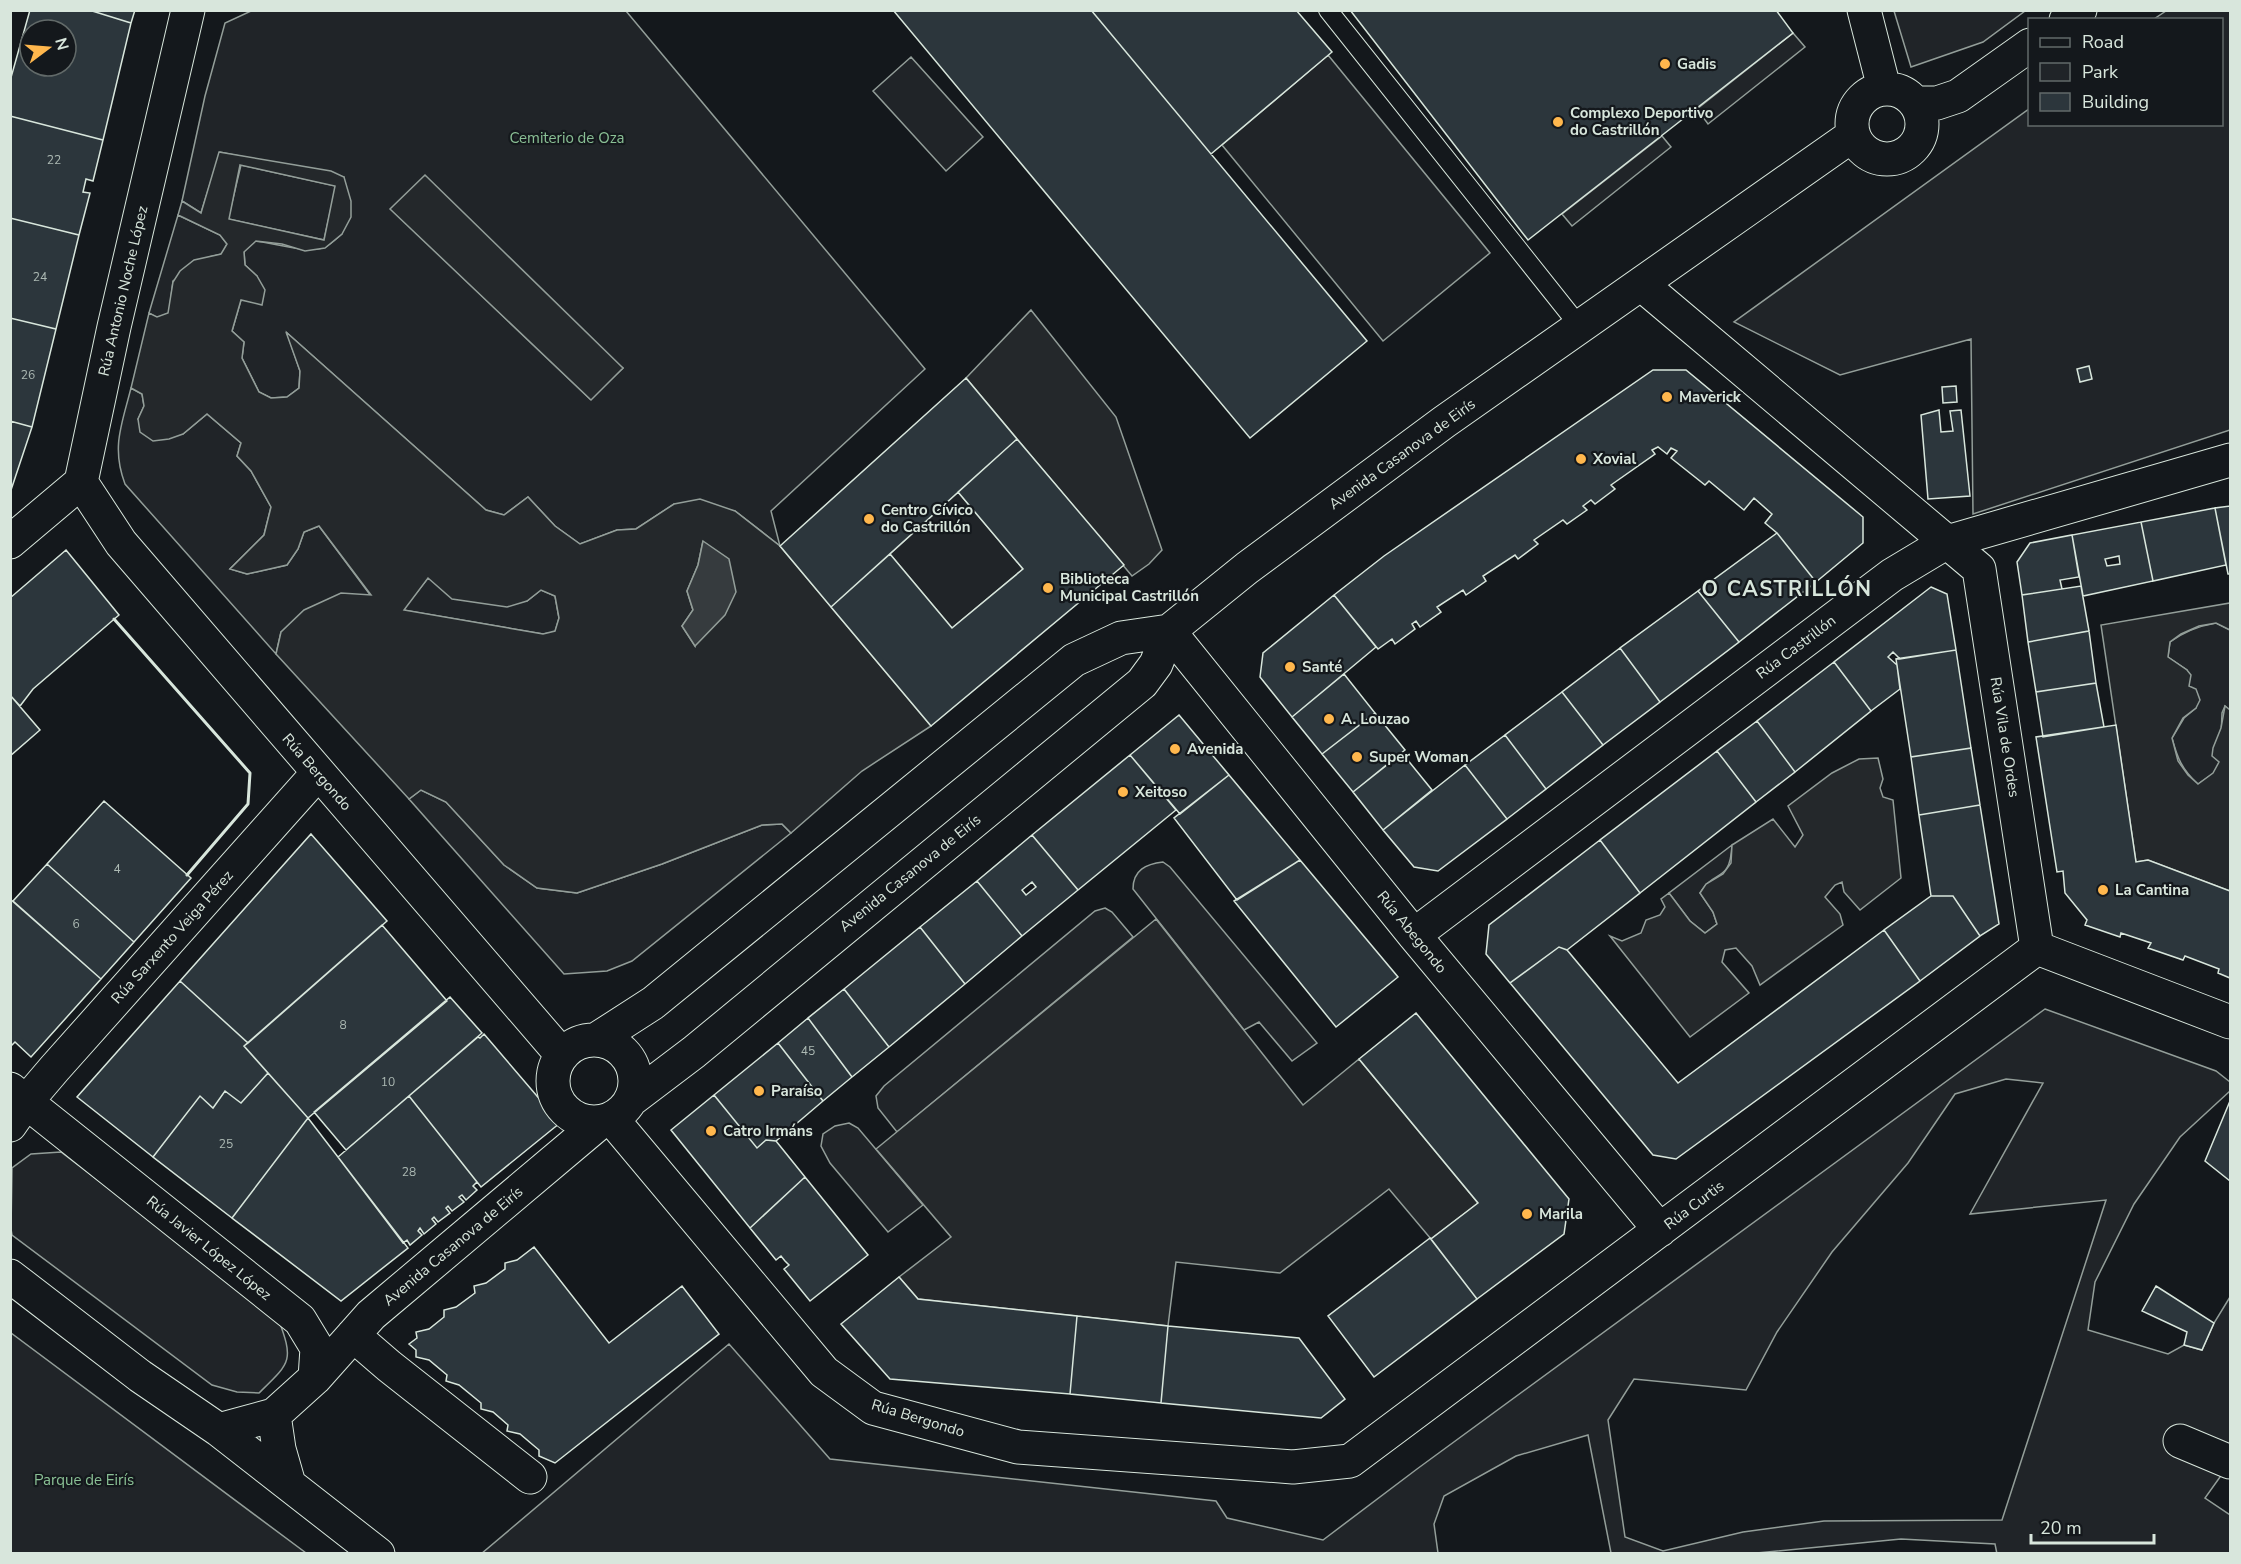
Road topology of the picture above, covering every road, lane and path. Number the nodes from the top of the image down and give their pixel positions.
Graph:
1 (188, 10) edge
2 (1328, 10) edge
3 (1864, 10) edge
4 (2028, 46) edge
5 (1884, 88) junction
6 (1915, 103) junction
7 (1853, 135) junction
8 (1641, 284) junction
9 (1580, 327) junction
10 (2230, 460) edge
11 (81, 482) junction
12 (10, 542) edge
13 (1947, 542) junction
14 (1169, 631) junction
15 (318, 773) junction
16 (1414, 935) junction
17 (2037, 948) junction
18 (2230, 1022) edge
19 (597, 1040) junction
20 (562, 1055) junction
21 (16, 1105) edge
22 (614, 1114) junction
23 (1660, 1230) junction
24 (10, 1276) edge
25 (353, 1335) junction
26 (315, 1378) junction
27 (274, 1415) junction
28 (219, 1430) junction
29 (2180, 1441) dead end
30 (1350, 1461) joint
31 (2230, 1462) edge
32 (530, 1477) dead end
33 (289, 1484) junction
34 (378, 1554) edge

1 - 11 street, Rúa Antonio Noche López
2 - 9 lane
3 - 5 street
4 - 6 street
5 - 6 street
5 - 7 street
6 - 7 street
7 - 8 street, Avenida Casanova de Eirís
8 - 9 street, Avenida Casanova de Eirís
8 - 13 street
9 - 14 street, Avenida Casanova de Eirís
10 - 13 street, Rúa Castrillón
11 - 12 street
11 - 15 street, Rúa Bergondo
13 - 16 street, Rúa Castrillón
13 - 17 street, Rúa Vila de Ordes
14 - 16 street, Rúa Abegondo
14 - 19 street
14 - 22 street, Avenida Casanova de Eirís
15 - 20 street, Rúa Bergondo
15 - 21 street, Rúa Sarxento Veiga Pérez
16 - 23 street, Rúa Abegondo
17 - 18 street
17 - 23 street, Rúa Curtis
19 - 20 street
19 - 22 street
20 - 22 street
21 - 26 street, Rúa Javier López López
22 - 25 street, Avenida Casanova de Eirís
22 - 30 street, Rúa Bergondo
23 - 30 street, Rúa Curtis
24 - 28 street
25 - 26 street, Avenida Casanova de Eirís
25 - 32 street
26 - 27 street
27 - 28 street
27 - 33 street
28 - 33 street
29 - 31 street
33 - 34 street

